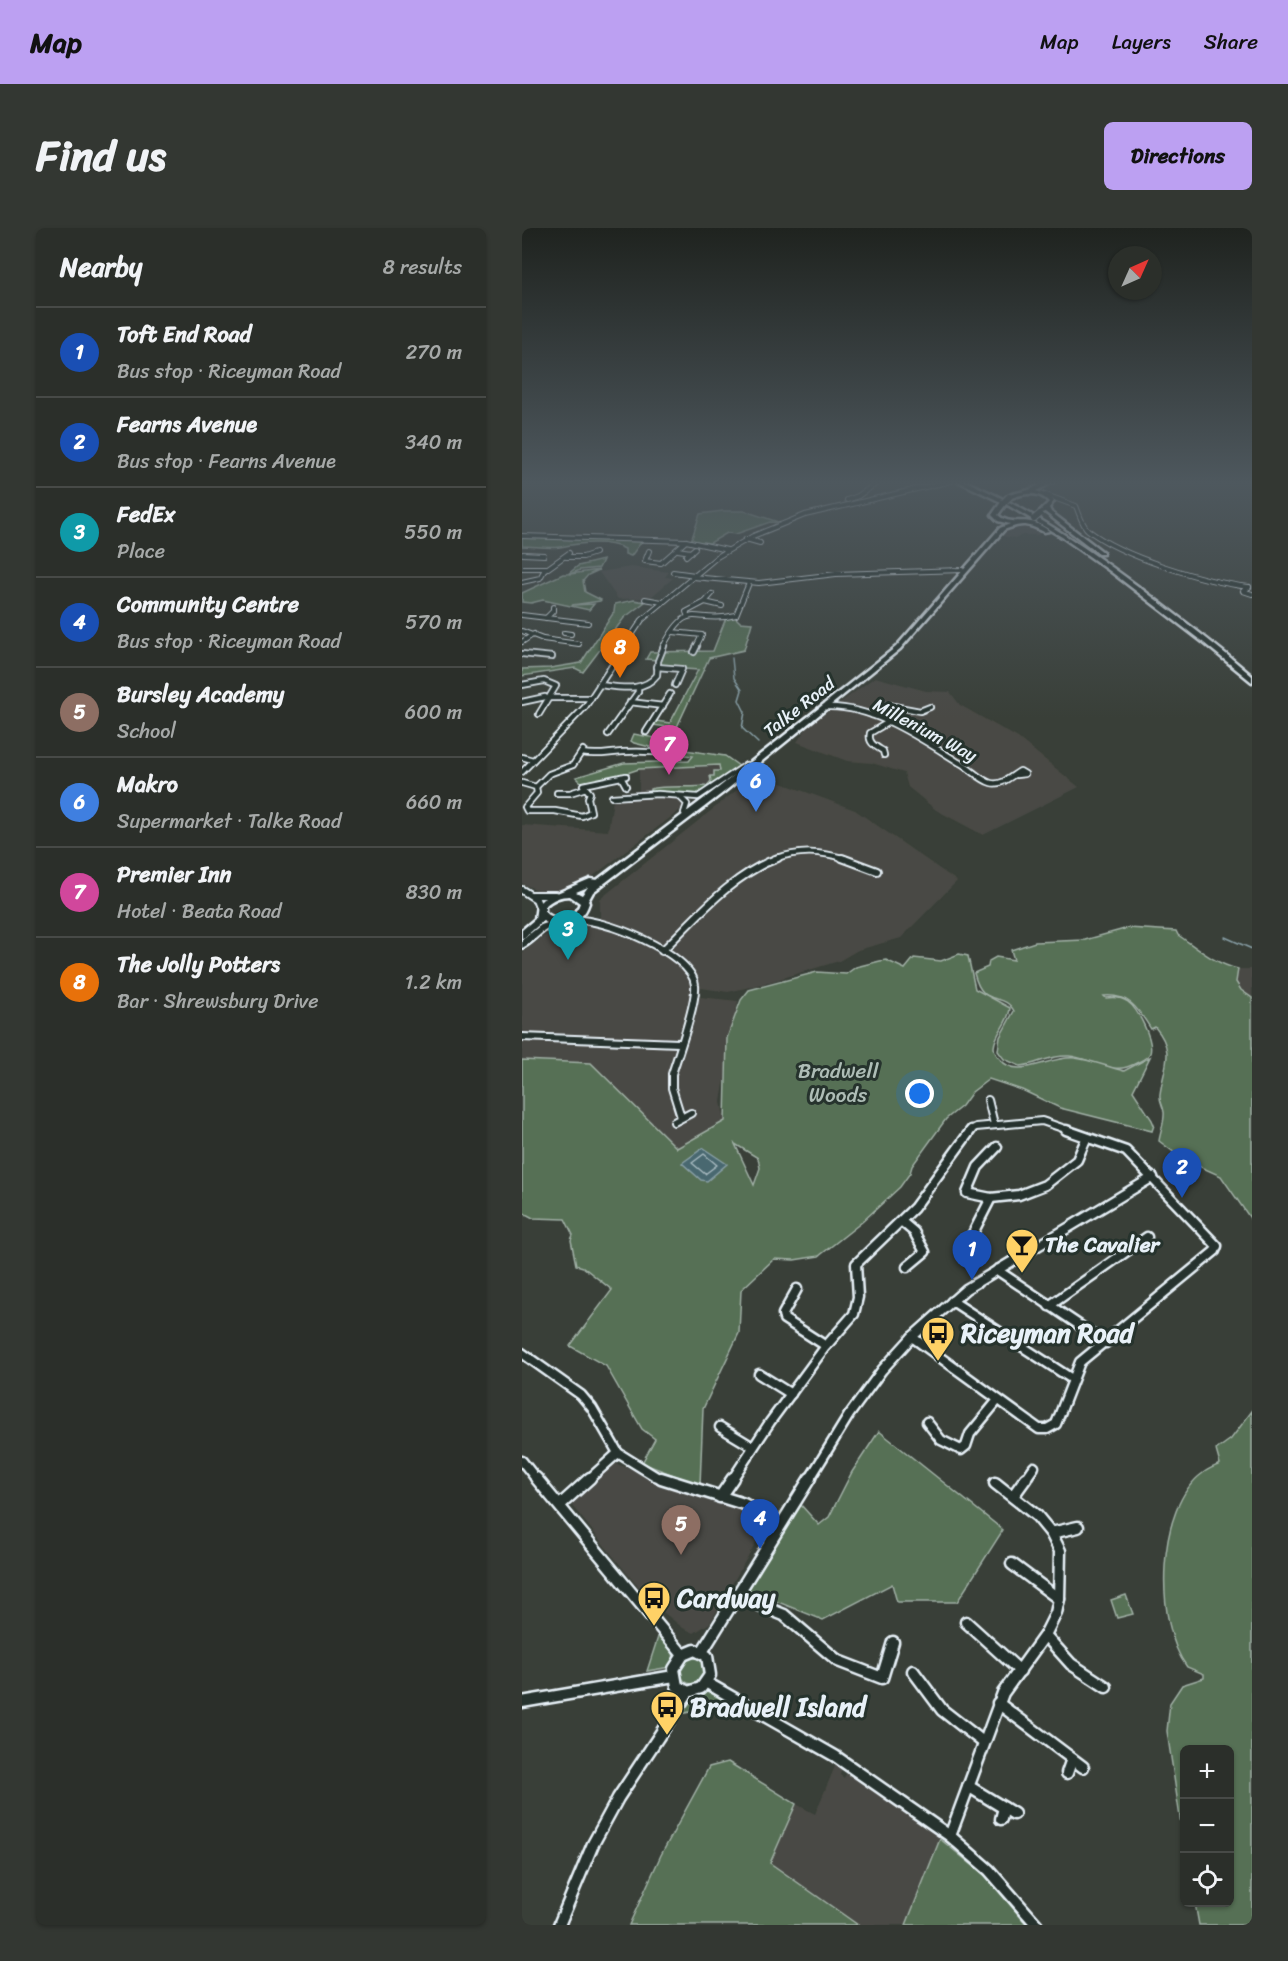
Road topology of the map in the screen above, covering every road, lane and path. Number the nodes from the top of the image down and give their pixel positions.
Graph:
1 (562, 560) edge
2 (644, 560) edge
3 (665, 560) edge
4 (715, 560) edge
5 (970, 560) edge
6 (975, 560) edge
7 (1090, 560) edge
8 (1097, 560) edge
9 (1104, 560) edge
10 (1109, 560) edge
11 (1150, 560) edge
12 (522, 568) edge
13 (545, 569) junction
14 (962, 570) junction
15 (675, 572) dead end
16 (695, 575) junction
17 (522, 582) edge
18 (749, 583) junction
19 (1233, 585) junction
20 (1251, 587) edge
21 (1145, 590) junction
22 (1244, 591) junction
23 (713, 595) dead end
24 (1252, 596) edge
25 (645, 599) dead end
26 (662, 602) junction
27 (705, 602) junction
28 (1154, 602) junction
29 (555, 606) dead end
30 (722, 606) dead end
31 (522, 612) edge
32 (586, 613) dead end
33 (688, 617) junction
34 (546, 618) junction
35 (578, 621) junction
36 (588, 623) dead end
37 (522, 631) edge
38 (672, 632) junction
39 (534, 634) junction
40 (567, 634) dead end
41 (560, 641) junction
42 (524, 642) edge
43 (577, 645) dead end
44 (694, 652) dead end
45 (522, 654) edge
46 (530, 655) junction
47 (549, 658) dead end
48 (526, 663) dead end
49 (657, 667) junction
50 (1252, 675) edge
51 (1252, 680) edge
52 (522, 685) edge
53 (599, 685) junction
54 (675, 685) dead end
55 (638, 687) junction
56 (670, 694) dead end
57 (838, 697) junction
58 (545, 698) junction
59 (591, 698) junction
60 (522, 702) edge
61 (630, 702) junction
62 (843, 705) junction
63 (663, 706) junction
64 (826, 707) junction
65 (930, 707) dead end
66 (539, 714) dead end
67 (872, 715) junction
68 (887, 723) junction
69 (646, 732) dead end
70 (608, 734) dead end
71 (680, 755) dead end
72 (884, 755) dead end
73 (522, 757) edge
74 (533, 760) junction
75 (746, 765) junction
76 (522, 772) edge
77 (1016, 775) dead end
78 (522, 783) edge
79 (582, 786) junction
80 (537, 787) junction
81 (628, 791) junction
82 (557, 793) dead end
83 (612, 797) dead end
84 (680, 797) junction
85 (684, 813) junction
86 (878, 871) dead end
87 (522, 890) edge
88 (566, 893) junction
89 (529, 894) junction
90 (555, 895) junction
91 (585, 903) junction
92 (540, 912) junction
93 (563, 921) junction
94 (594, 921) junction
95 (522, 935) edge
96 (522, 945) edge
97 (662, 951) junction
98 (522, 1037) edge
99 (679, 1043) junction
100 (988, 1100) dead end
101 (691, 1113) dead end
102 (681, 1117) junction
103 (674, 1122) dead end
104 (994, 1124) junction
105 (1086, 1138) junction
106 (997, 1147) dead end
107 (1153, 1177) junction
108 (991, 1198) junction
109 (901, 1221) junction
110 (972, 1235) dead end
111 (1147, 1237) dead end
112 (907, 1267) dead end
113 (997, 1270) junction
114 (796, 1293) dead end
115 (952, 1301) junction
116 (1049, 1306) junction
117 (912, 1337) junction
118 (1106, 1343) junction
119 (826, 1346) junction
120 (522, 1353) edge
121 (759, 1374) dead end
122 (1072, 1379) junction
123 (791, 1394) junction
124 (998, 1400) junction
125 (927, 1422) dead end
126 (720, 1427) dead end
127 (753, 1447) junction
128 (618, 1453) junction
129 (522, 1461) edge
130 (1034, 1467) dead end
131 (994, 1483) dead end
132 (1013, 1496) junction
133 (720, 1497) junction
134 (560, 1504) junction
135 (780, 1525) junction
136 (1078, 1527) dead end
137 (1051, 1533) junction
138 (1012, 1564) dead end
139 (737, 1596) junction
140 (1059, 1599) junction
141 (966, 1622) dead end
142 (1045, 1635) junction
143 (892, 1642) dead end
144 (702, 1652) junction
145 (683, 1655) junction
146 (913, 1671) dead end
147 (1020, 1671) junction
148 (674, 1676) junction
149 (707, 1683) junction
150 (1106, 1688) dead end
151 (688, 1692) junction
152 (522, 1702) edge
153 (998, 1703) junction
154 (983, 1742) junction
155 (1072, 1759) junction
156 (1083, 1767) dead end
157 (1067, 1773) dead end
158 (968, 1786) junction
159 (1006, 1814) dead end
160 (950, 1836) junction
161 (559, 1925) edge
162 (1037, 1925) edge

1 - 13 street
2 - 3 street
4 - 16 street
5 - 14 highway, Talke Road
6 - 57 highway, Talke Road
7 - 28 highway
8 - 28 highway
9 - 21 highway
10 - 21 highway
11 - 19 street
12 - 13 street
13 - 17 street
14 - 18 street
14 - 75 highway, Talke Road
15 - 16 street
16 - 18 street
16 - 26 street
18 - 33 street
19 - 20 street
19 - 22 street
20 - 22 street
21 - 50 highway
22 - 24 street
23 - 27 street
25 - 26 street
26 - 53 street
27 - 30 street
27 - 33 street
28 - 51 highway
29 - 34 street
31 - 34 street
32 - 35 street
33 - 38 street
34 - 35 street
35 - 36 street
37 - 39 street
38 - 44 street
38 - 49 street
39 - 41 street
39 - 42 street
40 - 41 street
41 - 43 street
45 - 46 street
46 - 47 street
46 - 48 street
49 - 54 street
49 - 55 street
52 - 58 street
53 - 55 street
53 - 59 street
55 - 61 street
56 - 63 street
57 - 62 street, Millenium Way
57 - 64 highway, Talke Road
58 - 59 street
58 - 60 street
58 - 66 street
59 - 74 street
61 - 63 street
61 - 70 street
62 - 64 street, Millenium Way
62 - 67 street, Millenium Way
63 - 69 street
64 - 91 highway, Talke Road
65 - 67 street
67 - 68 street, Millenium Way
68 - 72 street
68 - 77 street, Millenium Way
71 - 80 street
73 - 74 street
74 - 76 street
75 - 84 street
75 - 85 highway, Talke Road
78 - 80 street
79 - 80 street
79 - 81 street
79 - 82 street
81 - 83 street
81 - 84 street
84 - 85 street
85 - 88 highway, Talke Road
86 - 97 street
87 - 89 street
88 - 90 highway
88 - 91 highway
89 - 90 street
89 - 92 street
90 - 92 highway
91 - 93 highway
91 - 94 street
92 - 93 highway
92 - 95 highway
93 - 94 street
93 - 96 highway
94 - 97 street
97 - 99 street
98 - 99 street
99 - 102 street
100 - 104 street
101 - 102 street
102 - 103 street
104 - 105 street
104 - 109 street
105 - 107 street
105 - 108 street
106 - 108 street
107 - 113 street
107 - 118 street
108 - 110 street
109 - 112 street
109 - 119 street
111 - 116 street
113 - 115 street
113 - 116 street
114 - 119 street
115 - 117 street
115 - 122 street
116 - 118 street
117 - 124 street
117 - 135 street
118 - 122 street
119 - 123 street
120 - 128 street
121 - 123 street
122 - 124 street
123 - 127 street
124 - 125 street
126 - 127 street
127 - 133 street
128 - 133 street
128 - 134 street
129 - 134 street
130 - 132 street
131 - 132 street
132 - 137 street
133 - 135 street
134 - 145 street
135 - 139 street
136 - 137 street
137 - 140 street
138 - 140 street
139 - 143 street
139 - 144 street
140 - 142 street
141 - 147 street
142 - 147 street
142 - 150 street
144 - 145 street
144 - 149 street
145 - 148 street
146 - 154 street
147 - 153 street
148 - 151 street
148 - 152 street
149 - 151 street
149 - 160 street
151 - 161 street
153 - 154 street
153 - 155 street
154 - 158 street
155 - 156 street
155 - 157 street
158 - 159 street
158 - 160 street
160 - 162 street

